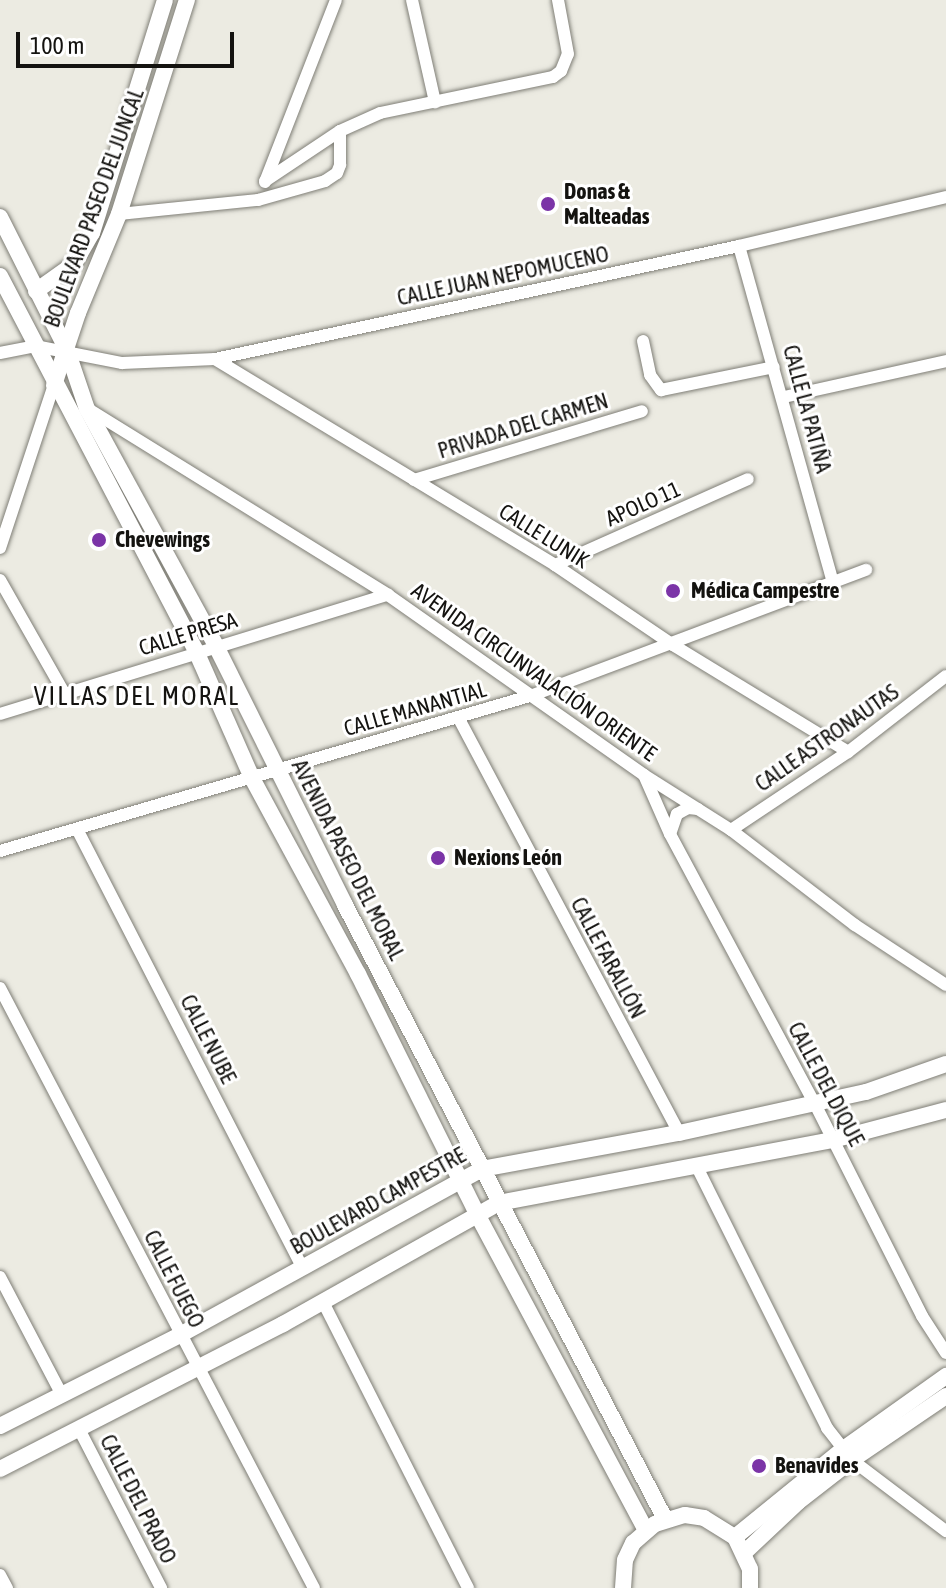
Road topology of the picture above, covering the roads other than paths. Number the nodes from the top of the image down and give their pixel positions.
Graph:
1 (165, 0) edge
2 (187, 0) edge
3 (336, 0) edge
4 (412, 0) edge
5 (558, 0) edge
6 (140, 77) junction
7 (161, 83) junction
8 (435, 102) junction
9 (340, 131) junction
10 (265, 181) junction
11 (946, 197) edge
12 (258, 200) junction
13 (119, 214) junction
14 (0, 217) edge
15 (739, 246) junction
16 (0, 276) edge
17 (36, 291) junction
18 (643, 341) dead end
19 (35, 346) junction
20 (67, 350) junction
21 (0, 353) edge
22 (215, 359) junction
23 (944, 366) edge
24 (774, 367) junction
25 (54, 385) junction
26 (784, 397) junction
27 (87, 409) junction
28 (642, 411) dead end
29 (748, 479) dead end
30 (414, 480) junction
31 (0, 548) edge
32 (555, 565) junction
33 (866, 570) dead end
34 (0, 580) edge
35 (833, 583) junction
36 (388, 595) junction
37 (673, 645) junction
38 (216, 646) junction
39 (196, 651) junction
40 (946, 676) edge
41 (533, 695) junction
42 (66, 696) junction
43 (0, 714) edge
44 (458, 717) junction
45 (848, 752) junction
46 (276, 769) junction
47 (644, 775) junction
48 (252, 778) junction
49 (700, 810) junction
50 (77, 829) junction
51 (731, 830) junction
52 (670, 834) junction
53 (0, 851) edge
54 (946, 985) edge
55 (0, 988) edge
56 (946, 1064) edge
57 (815, 1104) junction
58 (945, 1113) edge
59 (679, 1133) junction
60 (833, 1140) junction
61 (697, 1167) junction
62 (482, 1169) junction
63 (461, 1179) junction
64 (499, 1203) junction
65 (477, 1214) junction
66 (303, 1268) junction
67 (0, 1277) edge
68 (323, 1302) junction
69 (180, 1335) junction
70 (946, 1353) edge
71 (197, 1368) junction
72 (946, 1376) edge
73 (62, 1395) junction
74 (946, 1396) edge
75 (0, 1426) edge
76 (79, 1429) junction
77 (847, 1455) junction
78 (0, 1469) edge
79 (665, 1519) junction
80 (646, 1530) junction
81 (946, 1531) edge
82 (735, 1537) junction
83 (745, 1552) junction
84 (0, 1575) edge
85 (7, 1588) edge
86 (161, 1588) edge
87 (314, 1588) edge
88 (468, 1588) edge
89 (623, 1588) edge
90 (750, 1588) edge

1 - 6 street, BOULEVARD PASEO DEL JUNCAL
2 - 7 street, BOULEVARD PASEO DEL JUNCAL
3 - 10 street
4 - 8 street
5 - 8 street
6 - 7 street
6 - 17 street, BOULEVARD PASEO DEL JUNCAL
7 - 13 street, BOULEVARD PASEO DEL JUNCAL
8 - 9 street
9 - 10 street
9 - 12 street
10 - 12 street
11 - 15 street, CALLE JUAN NEPOMUCENO
12 - 13 street
13 - 20 street, BOULEVARD PASEO DEL JUNCAL
14 - 17 street, AVENIDA PASEO DEL MORAL
15 - 22 street, CALLE JUAN NEPOMUCENO
15 - 24 street, CALLE LA PATIÑA
16 - 19 street, AVENIDA PASEO DEL MORAL
17 - 20 street, AVENIDA PASEO DEL MORAL
18 - 24 street
19 - 20 street, CALLE JUAN NEPOMUCENO
19 - 21 street, CALLE JUAN NEPOMUCENO
19 - 25 street, AVENIDA PASEO DEL MORAL
20 - 22 street, CALLE JUAN NEPOMUCENO
20 - 25 street, BOULEVARD PASEO DEL JUNCAL
20 - 27 street, AVENIDA PASEO DEL MORAL
22 - 30 street, CALLE LUNIK
23 - 26 street
24 - 26 street, CALLE LA PATIÑA
25 - 31 street
25 - 39 street, AVENIDA PASEO DEL MORAL
26 - 35 street, CALLE LA PATIÑA
27 - 36 street, AVENIDA CIRCUNVALACIÓN ORIENTE
27 - 38 street, AVENIDA PASEO DEL MORAL
28 - 30 street, PRIVADA DEL CARMEN
29 - 32 street, APOLO 11
30 - 32 street, CALLE LUNIK
32 - 37 street, CALLE LUNIK
33 - 35 street, CALLE MANANTIAL
34 - 42 street
35 - 37 street, CALLE MANANTIAL
36 - 38 street, CALLE PRESA
36 - 41 street, AVENIDA CIRCUNVALACIÓN ORIENTE
37 - 41 street, CALLE MANANTIAL
37 - 45 street, CALLE LUNIK
38 - 39 street, CALLE PRESA
38 - 46 street, AVENIDA PASEO DEL MORAL
39 - 42 street, CALLE PRESA
39 - 48 street, AVENIDA PASEO DEL MORAL
40 - 45 street, CALLE ASTRONAUTAS
41 - 44 street, CALLE MANANTIAL
41 - 47 street, AVENIDA CIRCUNVALACIÓN ORIENTE
42 - 43 street, CALLE PRESA
44 - 46 street, CALLE MANANTIAL
44 - 59 street, CALLE FARALLÓN
45 - 51 street, CALLE ASTRONAUTAS
46 - 48 street, CALLE MANANTIAL
46 - 62 street, AVENIDA PASEO DEL MORAL
47 - 49 street, AVENIDA CIRCUNVALACIÓN ORIENTE
47 - 52 street, CALLE DEL DIQUE
48 - 50 street, CALLE MANANTIAL
48 - 63 street, AVENIDA PASEO DEL MORAL
49 - 51 street, AVENIDA CIRCUNVALACIÓN ORIENTE
49 - 52 street
50 - 53 street, CALLE MANANTIAL
50 - 66 street, CALLE NUBE
51 - 54 street, AVENIDA CIRCUNVALACIÓN ORIENTE
52 - 57 street, CALLE DEL DIQUE
55 - 69 street, CALLE FUEGO
56 - 57 street, BOULEVARD CAMPESTRE
57 - 59 street, BOULEVARD CAMPESTRE
57 - 60 street, CALLE DEL DIQUE
58 - 60 street
59 - 62 street, BOULEVARD CAMPESTRE
60 - 61 street
60 - 70 street, CALLE DEL DIQUE
61 - 64 street
61 - 77 street
62 - 63 street, BOULEVARD CAMPESTRE
62 - 64 street, AVENIDA PASEO DEL MORAL
63 - 65 street, AVENIDA PASEO DEL MORAL
63 - 66 street, BOULEVARD CAMPESTRE
64 - 65 street
64 - 79 street, AVENIDA PASEO DEL MORAL
65 - 68 street
65 - 80 street, AVENIDA PASEO DEL MORAL
66 - 69 street, BOULEVARD CAMPESTRE
67 - 73 street
68 - 71 street
68 - 88 street
69 - 71 street, CALLE FUEGO
69 - 73 street, BOULEVARD CAMPESTRE
71 - 76 street
71 - 87 street, CALLE FUEGO
72 - 77 street
73 - 75 street, BOULEVARD CAMPESTRE
74 - 77 street
76 - 78 street
76 - 86 street, CALLE DEL PRADO
77 - 81 street
77 - 82 street
77 - 83 street
79 - 80 street
79 - 82 street
80 - 89 street
82 - 83 street
83 - 90 street
84 - 85 street

